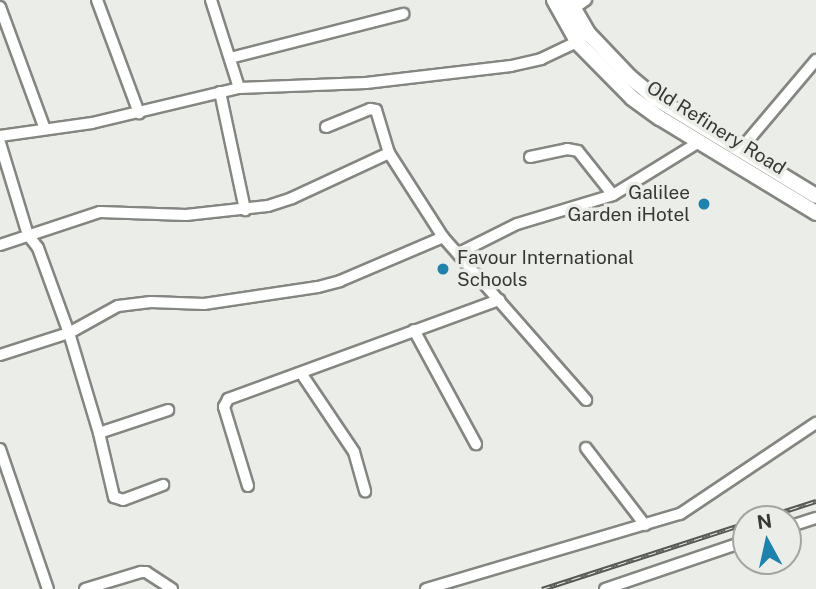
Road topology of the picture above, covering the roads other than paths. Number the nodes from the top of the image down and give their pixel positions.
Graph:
1 (97, 0) edge
2 (211, 0) edge
3 (554, 0) edge
4 (586, 0) edge
5 (571, 4) edge
6 (0, 7) edge
7 (403, 14) dead end
8 (583, 38) junction
9 (230, 58) junction
10 (816, 60) edge
11 (239, 88) junction
12 (220, 92) junction
13 (139, 113) junction
14 (326, 127) dead end
15 (45, 129) junction
16 (0, 136) edge
17 (699, 142) junction
18 (0, 143) edge
19 (740, 150) junction
20 (388, 153) junction
21 (530, 157) dead end
22 (613, 195) junction
23 (816, 196) edge
24 (244, 210) junction
25 (816, 213) edge
26 (28, 235) junction
27 (443, 237) junction
28 (0, 245) edge
29 (459, 253) junction
30 (499, 300) junction
31 (414, 330) junction
32 (69, 333) junction
33 (0, 355) edge
34 (301, 373) junction
35 (586, 400) dead end
36 (168, 410) dead end
37 (816, 423) edge
38 (99, 433) junction
39 (475, 444) dead end
40 (586, 448) dead end
41 (0, 449) edge
42 (163, 485) dead end
43 (248, 485) dead end
44 (365, 491) dead end
45 (645, 525) junction
46 (732, 546) edge
47 (618, 587) edge
48 (48, 589) edge
49 (85, 589) edge
50 (172, 589) edge
51 (426, 589) edge
52 (605, 589) edge

1 - 13 street
2 - 9 street
3 - 8 main road, Old Refinery Road
4 - 5 street
5 - 8 main road, Old Refinery Road
6 - 15 street
7 - 9 street
8 - 11 street
8 - 17 main road, Old Refinery Road
8 - 19 main road, Old Refinery Road
9 - 11 street
10 - 19 street
11 - 12 street
12 - 13 street
12 - 24 street
13 - 15 street
14 - 20 street
15 - 16 street
17 - 22 street
17 - 25 main road, Old Refinery Road
18 - 26 street
19 - 23 main road, Old Refinery Road
20 - 24 street
20 - 27 street
21 - 22 street
22 - 29 street
24 - 26 street
26 - 28 street
26 - 32 street
27 - 29 street
27 - 32 street
29 - 30 street
30 - 31 street
30 - 35 street
31 - 34 street
31 - 39 street
32 - 33 street
32 - 38 street
34 - 43 street
34 - 44 street
36 - 38 street
37 - 45 street
38 - 42 street
40 - 45 street
41 - 48 street
45 - 51 street
46 - 47 street
47 - 52 street
49 - 50 street

